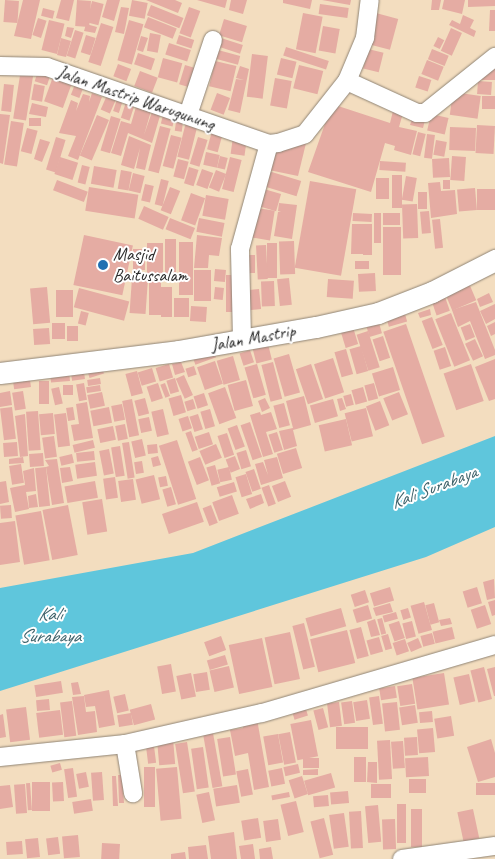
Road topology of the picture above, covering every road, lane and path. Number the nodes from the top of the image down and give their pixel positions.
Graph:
1 (370, 0) edge
2 (214, 40) dead end
3 (495, 57) edge
4 (0, 66) edge
5 (348, 82) junction
6 (188, 115) junction
7 (269, 144) junction
8 (495, 260) edge
9 (242, 339) junction
10 (0, 373) edge
11 (495, 645) edge
12 (125, 744) junction
13 (0, 757) edge
14 (133, 793) dead end
15 (495, 846) edge
16 (402, 859) edge

1 - 5 street
2 - 6 street
3 - 5 street
4 - 6 street, Jalan Mastrip Warugunung
5 - 7 street
6 - 7 street, Jalan Mastrip Warugunung
7 - 9 street
8 - 9 main road, Jalan Mastrip
9 - 10 main road, Jalan Mastrip
11 - 12 street
12 - 13 street
12 - 14 street
15 - 16 street

